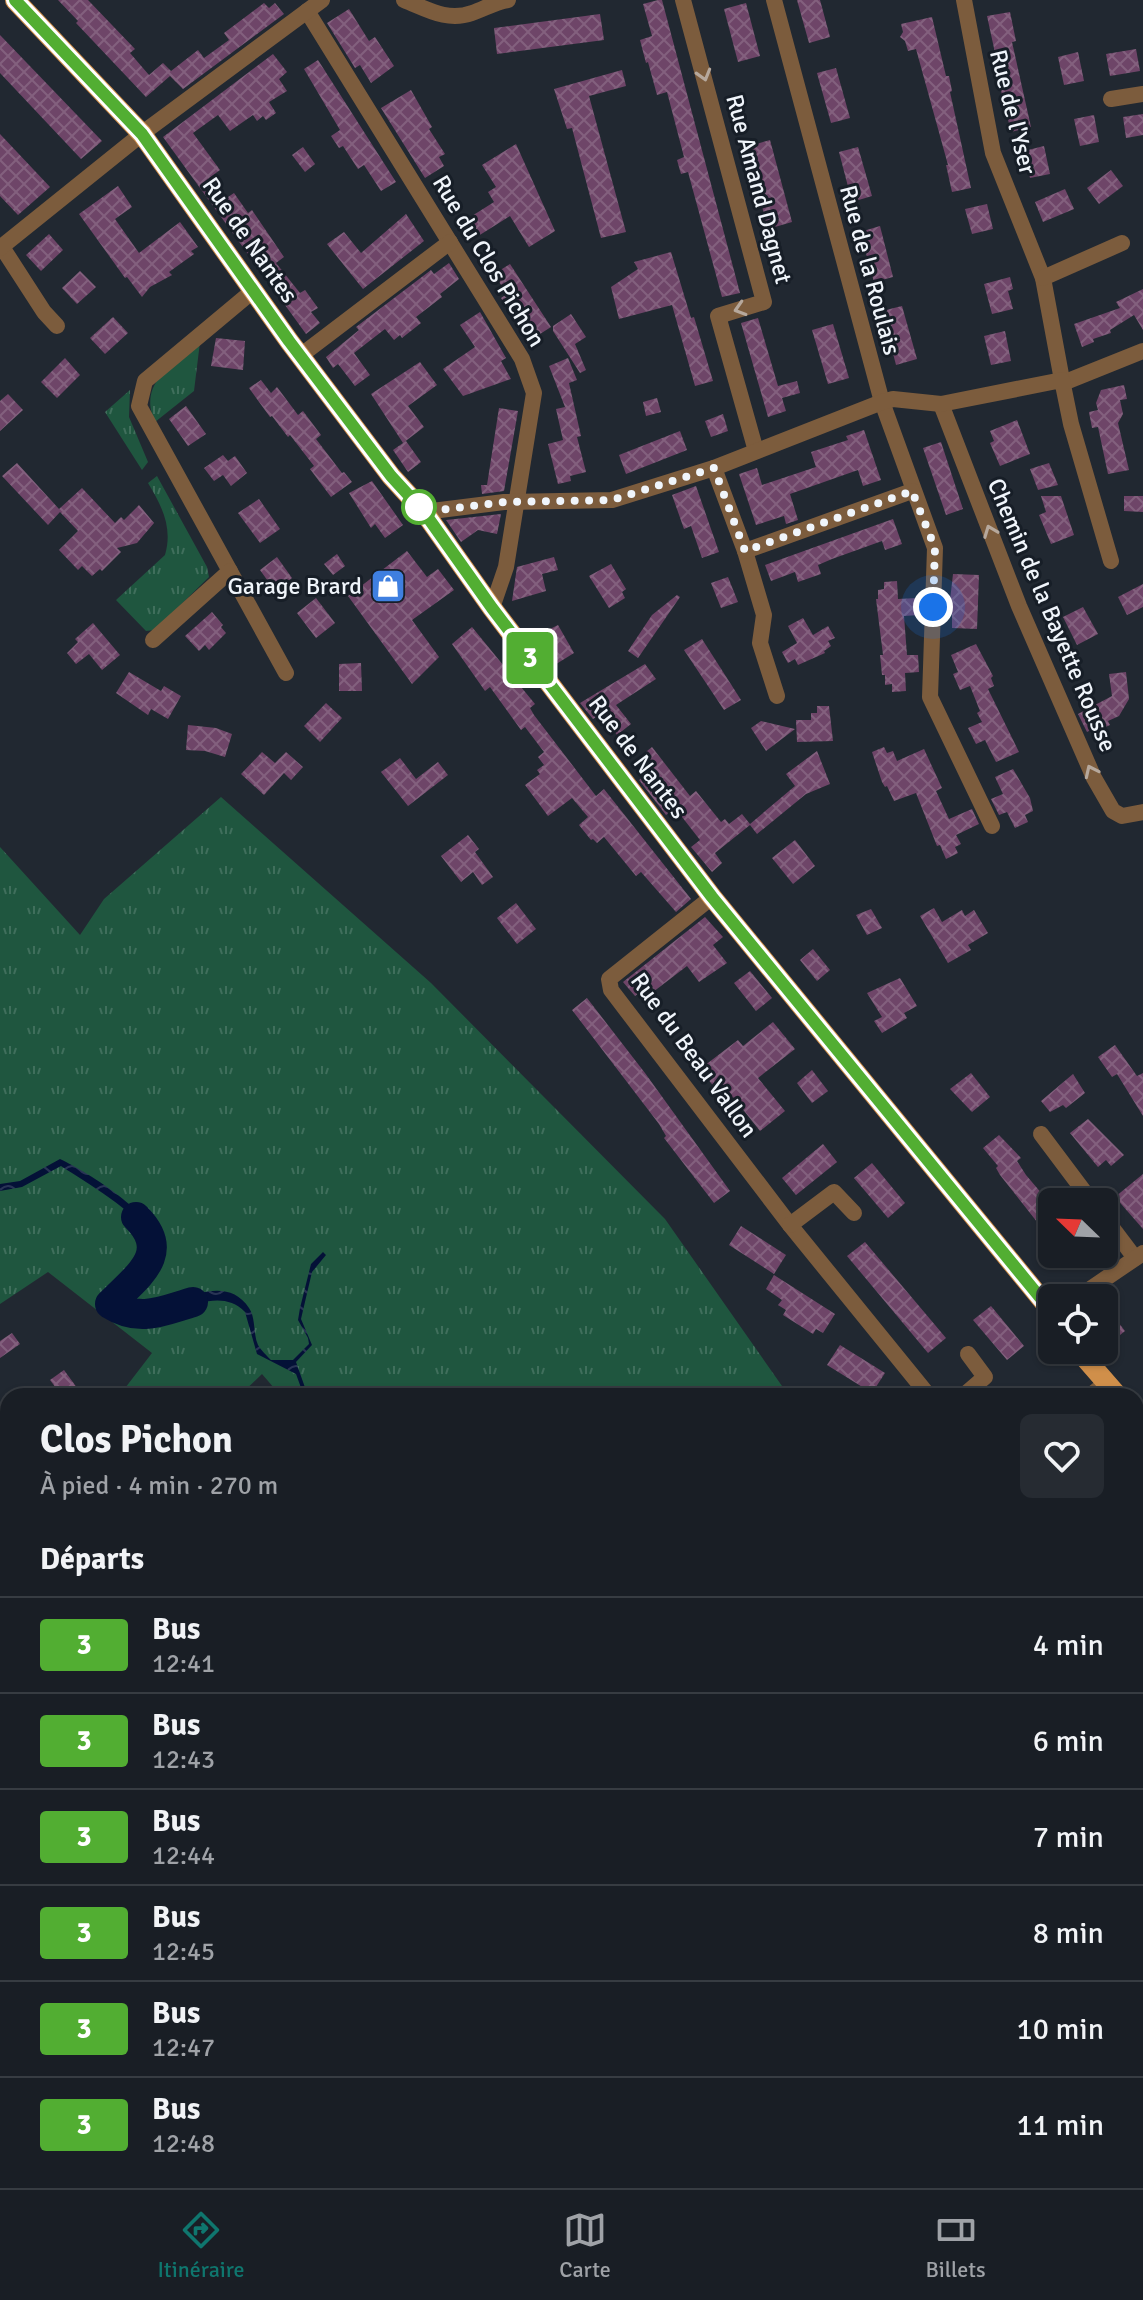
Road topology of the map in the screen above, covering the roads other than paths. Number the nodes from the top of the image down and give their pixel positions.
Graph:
1 (15, 0) edge
2 (322, 0) edge
3 (404, 0) edge
4 (508, 0) edge
5 (683, 0) edge
6 (774, 0) edge
7 (964, 0) edge
8 (307, 11) junction
9 (1143, 94) edge
10 (1111, 99) dead end
11 (142, 134) junction
12 (450, 242) junction
13 (1122, 243) dead end
14 (1, 248) edge
15 (1043, 278) junction
16 (254, 290) junction
17 (57, 326) dead end
18 (1143, 351) edge
19 (300, 356) junction
20 (1063, 382) junction
21 (882, 402) junction
22 (941, 404) junction
23 (756, 451) junction
24 (714, 468) junction
25 (912, 491) junction
26 (517, 502) junction
27 (424, 512) junction
28 (745, 551) junction
29 (1111, 561) dead end
30 (230, 571) junction
31 (492, 608) junction
32 (153, 640) dead end
33 (286, 673) dead end
34 (777, 696) dead end
35 (1143, 812) edge
36 (992, 826) dead end
37 (712, 897) junction
38 (1041, 1134) dead end
39 (1082, 1188) edge
40 (854, 1213) dead end
41 (790, 1225) junction
42 (1118, 1232) edge
43 (1139, 1255) edge
44 (1097, 1284) edge
45 (1038, 1295) edge
46 (968, 1354) dead end
47 (1091, 1364) edge
48 (922, 1388) edge
49 (972, 1388) edge
50 (1112, 1388) edge

1 - 11 main road, Rue de Nantes
2 - 8 street
3 - 4 street
5 -> 23 street, Rue Amand Dagnet
6 - 21 street, Rue de la Roulais
7 - 15 street, Rue de l'Yser
8 - 11 street
8 - 12 street, Rue du Clos Pichon
9 - 10 street
11 - 14 street
11 - 16 main road, Rue de Nantes
12 - 19 street
12 - 26 street, Rue du Clos Pichon
13 - 15 street
14 - 17 street
15 - 20 street, Rue de l'Yser
16 - 19 main road, Rue de Nantes
16 - 30 street
18 - 20 street
19 - 27 main road, Rue de Nantes
20 - 22 street
20 - 29 street, Rue de l'Yser
21 - 22 street
21 - 23 street
21 - 25 street, Rue de la Roulais
35 -> 22 street, Chemin de la Bayette Rousse
23 - 24 street
24 - 26 street
24 - 28 street
25 - 28 street
25 - 36 street, Rue de la Roulais
26 - 27 street
26 - 31 street, Rue du Clos Pichon
27 - 31 main road, Rue de Nantes
28 - 34 street
30 - 32 street
30 - 33 street
31 - 37 main road, Rue de Nantes
37 - 41 street, Rue du Beau Vallon
37 - 45 main road, Rue de Nantes
38 - 39 street
40 - 41 street
41 - 48 street, Rue du Beau Vallon
42 - 43 street
43 - 44 street
46 - 49 street
47 - 50 main road

